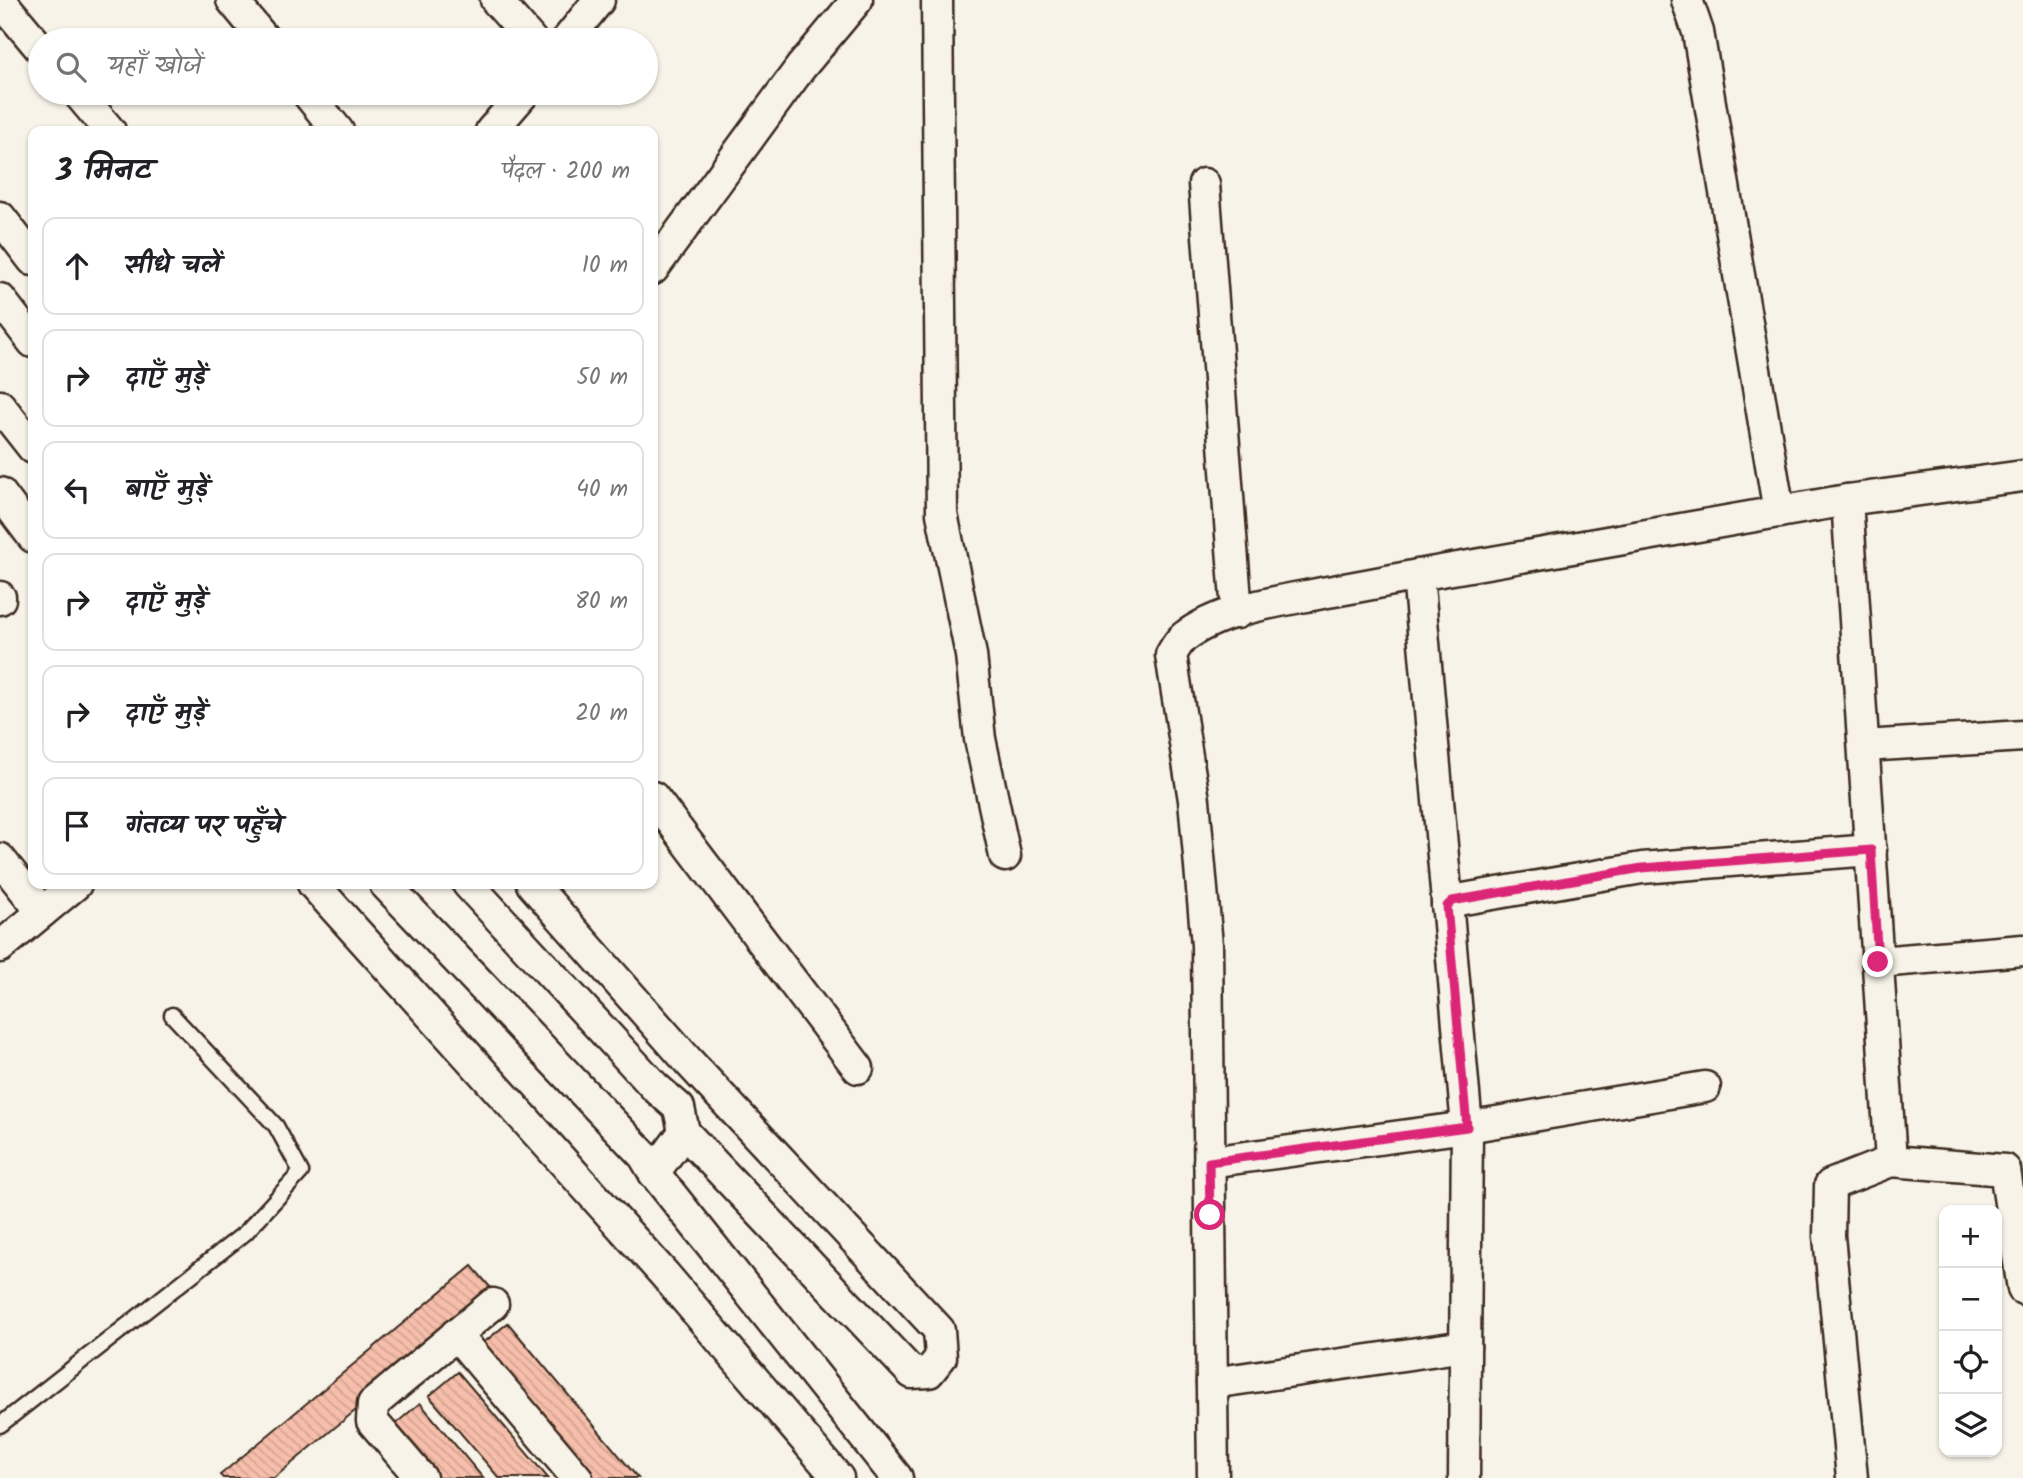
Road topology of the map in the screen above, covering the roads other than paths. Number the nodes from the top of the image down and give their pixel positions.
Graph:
1 (1, 0) edge
2 (232, 0) edge
3 (496, 0) edge
4 (599, 0) edge
5 (857, 0) edge
6 (937, 0) edge
7 (1687, 0) edge
8 (255, 28) edge
9 (520, 28) edge
10 (577, 28) edge
11 (28, 33) edge
12 (88, 105) edge
13 (317, 105) edge
14 (514, 105) edge
15 (106, 126) edge
16 (334, 126) edge
17 (495, 126) edge
18 (1204, 184) dead end
19 (0, 217) edge
20 (28, 253) edge
21 (658, 262) edge
22 (0, 299) edge
23 (28, 335) edge
24 (0, 405) edge
25 (28, 441) edge
26 (2023, 475) edge
27 (0, 493) edge
28 (1847, 500) junction
29 (1779, 512) junction
30 (28, 530) edge
31 (1418, 575) junction
32 (1237, 612) junction
33 (2023, 736) edge
34 (1864, 746) junction
35 (658, 804) edge
36 (1871, 850) junction
37 (1005, 856) dead end
38 (0, 859) edge
39 (70, 889) edge
40 (318, 889) edge
41 (390, 889) edge
42 (473, 889) edge
43 (536, 889) edge
44 (1447, 906) junction
45 (42, 912) junction
46 (0, 947) edge
47 (2023, 950) edge
48 (1878, 962) junction
49 (172, 1015) dead end
50 (858, 1068) dead end
51 (1705, 1087) dead end
52 (1467, 1127) junction
53 (684, 1132) junction
54 (1891, 1161) junction
55 (1209, 1162) junction
56 (654, 1172) junction
57 (2023, 1289) edge
58 (493, 1304) dead end
59 (456, 1335) junction
60 (1465, 1346) junction
61 (1212, 1383) junction
62 (0, 1425) edge
63 (421, 1478) edge
64 (577, 1478) edge
65 (838, 1478) edge
66 (897, 1478) edge
67 (1213, 1478) edge
68 (1464, 1478) edge
69 (1852, 1478) edge

1 - 11 street
2 - 8 street
3 - 9 street
4 - 10 street
5 - 21 street
6 - 37 street
7 - 29 street
12 - 15 street
13 - 16 street
14 - 17 street
18 - 32 street
19 - 20 street
22 - 23 street
24 - 25 street
26 - 28 street
27 - 30 street
28 - 29 street
28 - 34 street
29 - 31 street
31 - 32 street
31 - 44 street
32 - 55 street
33 - 34 street
34 - 36 street
35 - 50 street
36 - 44 street
36 - 48 street
38 - 45 street
39 - 45 street
40 - 65 street
41 - 56 street
42 - 53 street
43 - 53 street
44 - 52 street
45 - 46 street
47 - 48 street
48 - 54 street
49 - 62 lane
51 - 52 street
52 - 55 street
52 - 60 street
53 - 56 street
54 - 57 street
54 - 69 street
55 - 61 street
56 - 66 street
58 - 59 street
59 - 63 street
59 - 64 street
60 - 61 street
60 - 68 street
61 - 67 street

